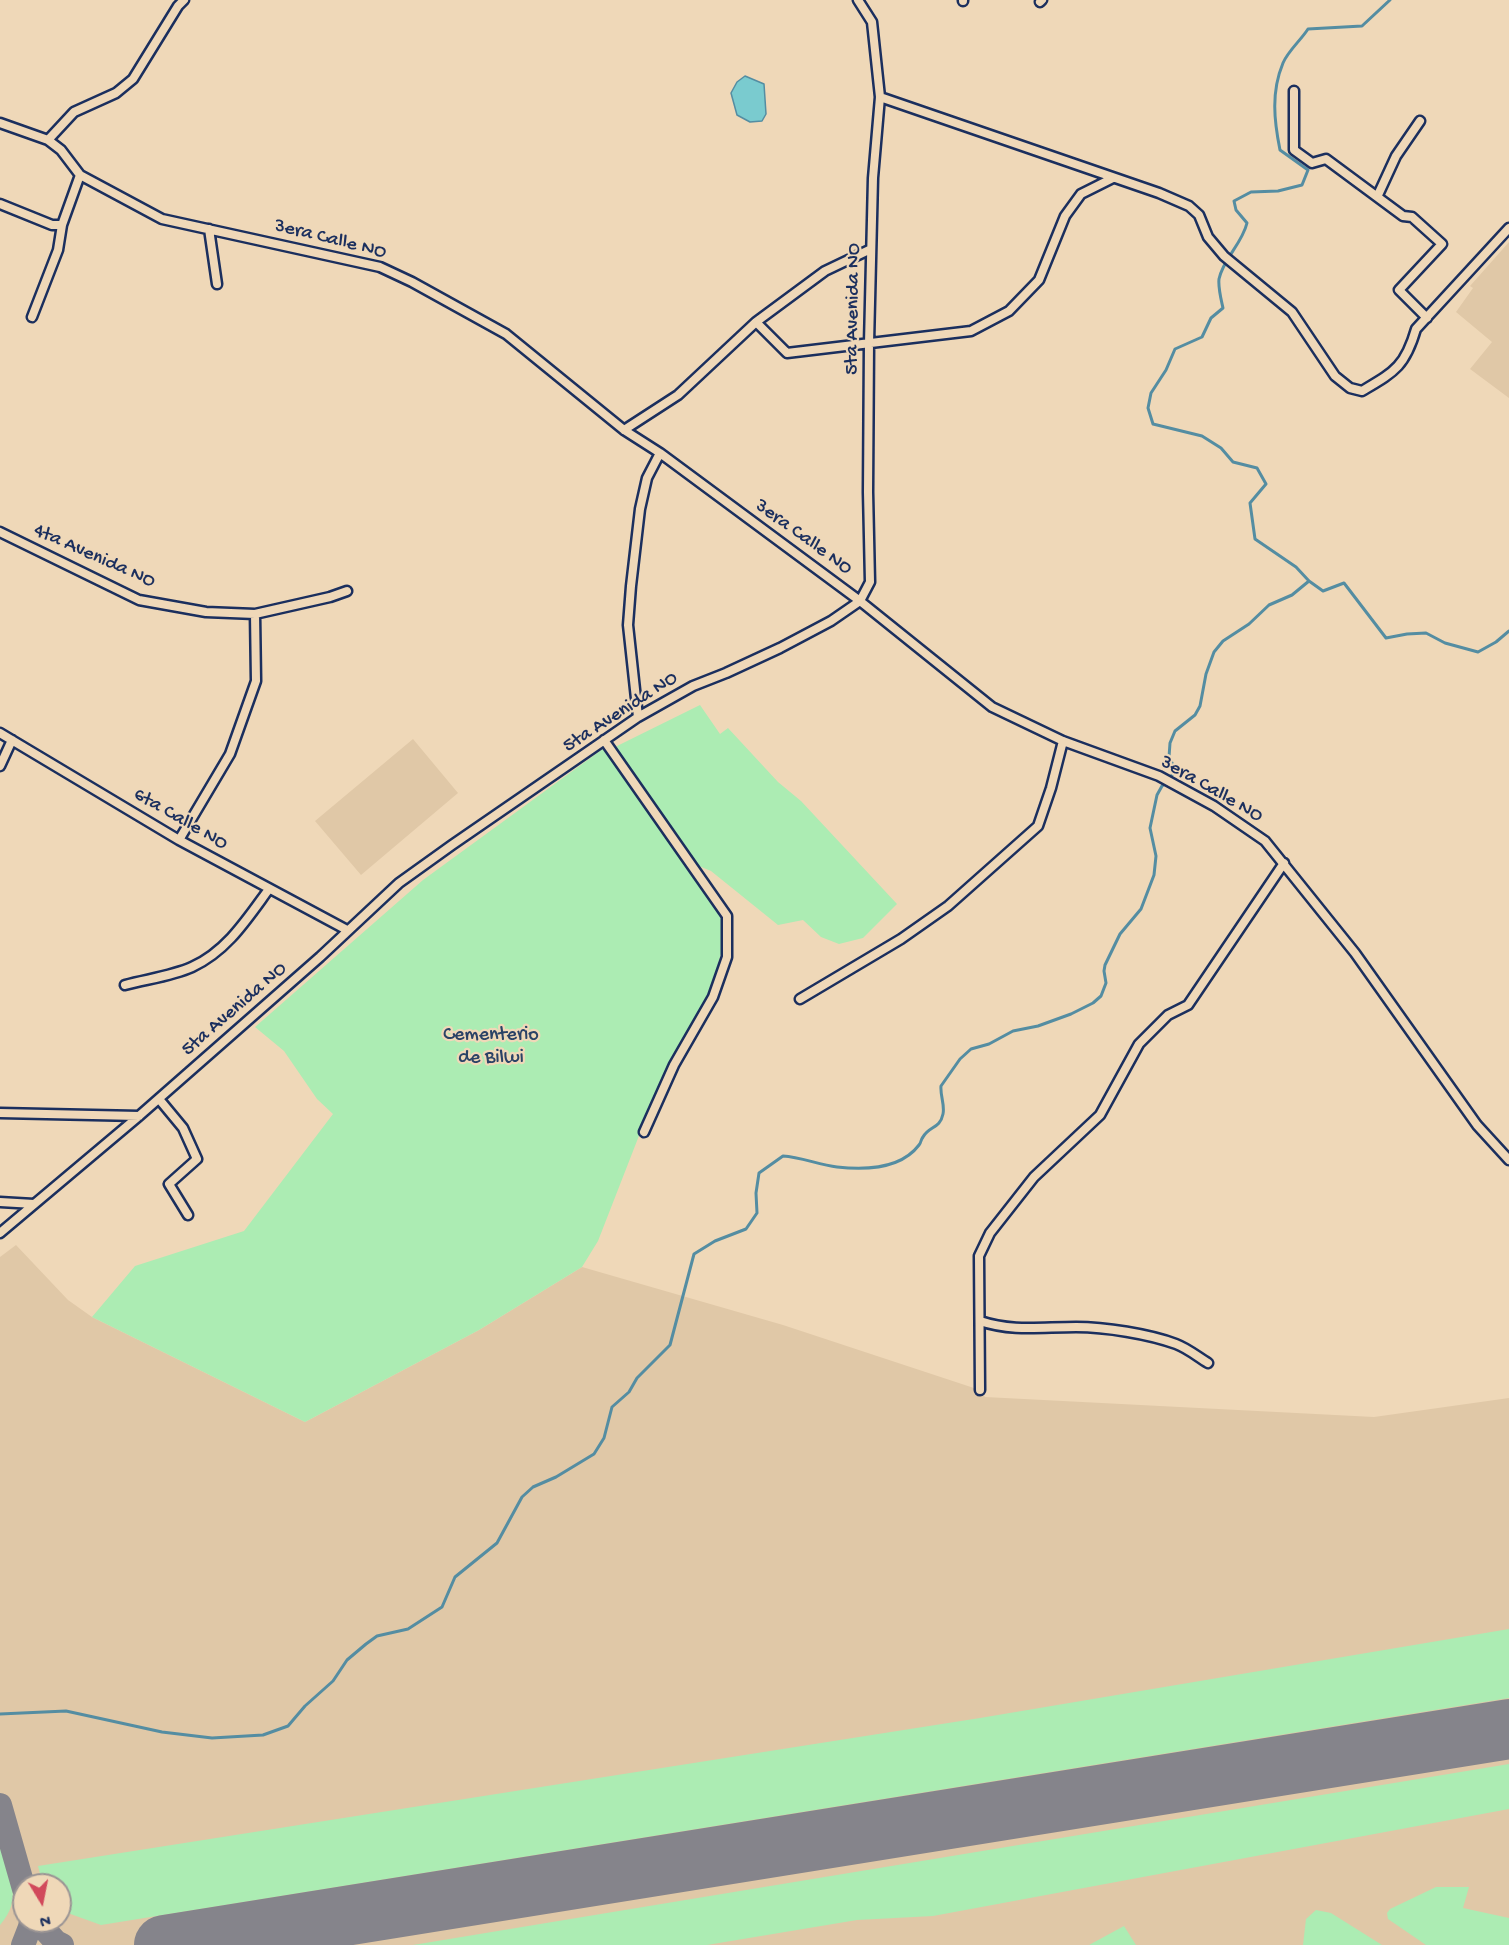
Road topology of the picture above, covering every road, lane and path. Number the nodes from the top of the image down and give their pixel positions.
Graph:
1 (184, 0) edge
2 (858, 0) edge
3 (1294, 91) dead end
4 (880, 98) junction
5 (1420, 121) dead end
6 (0, 123) edge
7 (48, 140) junction
8 (80, 175) junction
9 (1113, 178) junction
10 (1378, 195) junction
11 (0, 204) edge
12 (62, 225) junction
13 (1509, 228) edge
14 (209, 229) junction
15 (871, 249) junction
16 (217, 284) dead end
17 (33, 317) dead end
18 (1427, 318) junction
19 (756, 322) junction
20 (869, 343) junction
21 (624, 430) junction
22 (660, 453) junction
23 (0, 532) edge
24 (347, 591) dead end
25 (860, 601) junction
26 (255, 614) junction
27 (638, 717) junction
28 (0, 733) edge
29 (12, 740) junction
30 (604, 740) junction
31 (1063, 741) junction
32 (0, 766) edge
33 (179, 840) junction
34 (1284, 863) junction
35 (269, 889) junction
36 (347, 930) junction
37 (125, 985) dead end
38 (800, 999) dead end
39 (159, 1099) junction
40 (0, 1113) edge
41 (140, 1116) junction
42 (644, 1132) dead end
43 (1509, 1160) edge
44 (0, 1202) edge
45 (34, 1204) junction
46 (188, 1215) dead end
47 (0, 1233) edge
48 (980, 1321) junction
49 (1208, 1363) dead end
50 (980, 1390) dead end

1 - 7 street
2 - 4 street, 5ta Avenida NO
3 - 10 street
4 - 9 street
4 - 15 street, 5ta Avenida NO
5 - 10 street
6 - 7 street, 3era Calle NO
7 - 8 street, 3era Calle NO
8 - 12 street
8 - 14 street, 3era Calle NO
9 - 18 street
9 - 20 street
10 - 18 street
11 - 12 street
12 - 17 street
13 - 18 street
14 - 16 street
14 - 21 street, 3era Calle NO
15 - 19 street
15 - 20 street, 5ta Avenida NO
19 - 20 street
19 - 21 street
20 - 25 street, 5ta Avenida NO
21 - 22 street, 3era Calle NO
22 - 25 street, 3era Calle NO
22 - 27 street
23 - 26 street, 4ta Avenida NO
24 - 26 street, 4ta Avenida NO
25 - 27 street, 5ta Avenida NO
25 - 31 street, 3era Calle NO
26 - 33 street
27 - 30 street, 5ta Avenida NO
28 - 29 street, 6ta Calle NO
29 - 32 street
29 - 33 street, 6ta Calle NO
30 - 36 street, 5ta Avenida NO
30 - 42 street
31 - 34 street, 3era Calle NO
31 - 38 street
33 - 35 street, 6ta Calle NO
34 - 43 street, 3era Calle NO
34 - 48 street
35 - 36 street, 6ta Calle NO
35 - 37 street
36 - 39 street, 5ta Avenida NO
39 - 41 street, 5ta Avenida NO
39 - 46 street
40 - 41 street
41 - 45 street, 5ta Avenida NO
44 - 45 street
45 - 47 street, 5ta Avenida NO
48 - 49 street
48 - 50 street

